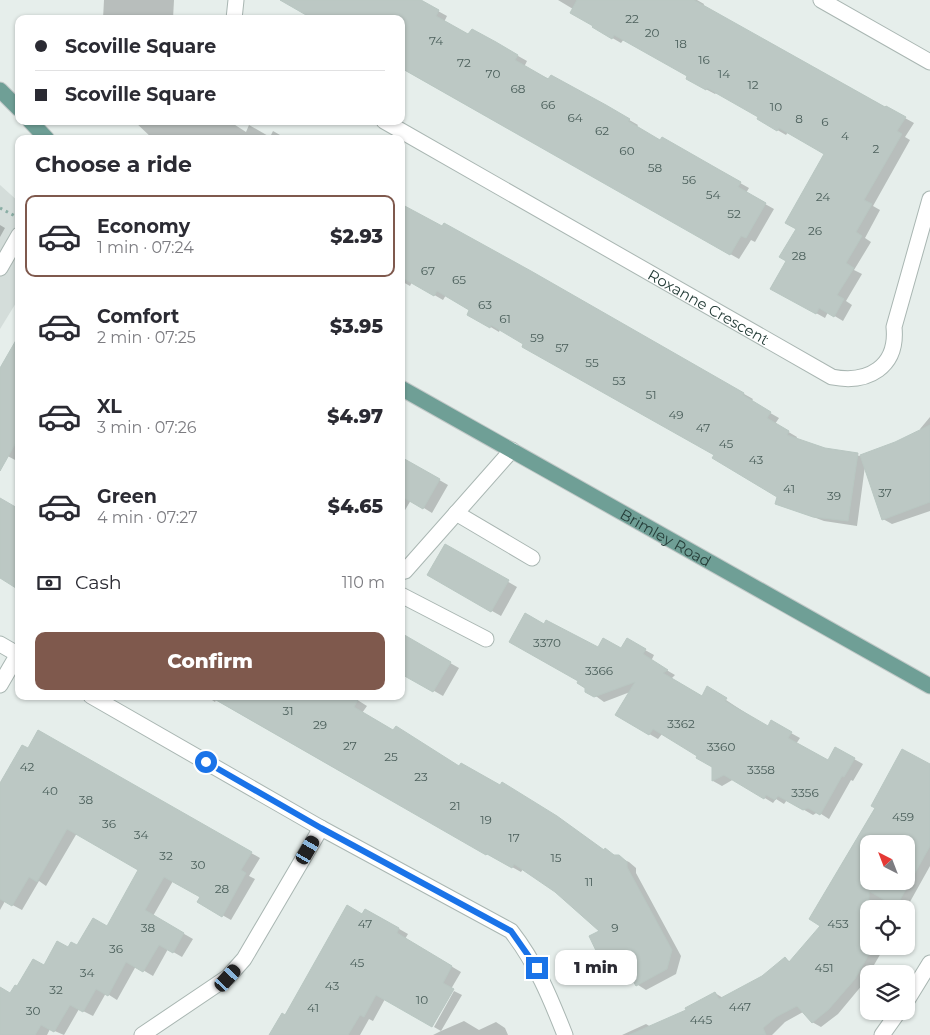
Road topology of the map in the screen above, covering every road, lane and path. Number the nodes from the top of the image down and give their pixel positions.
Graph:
1 (236, 0) edge
2 (822, 0) edge
3 (234, 15) edge
4 (930, 62) edge
5 (0, 90) edge
6 (15, 105) edge
7 (34, 125) edge
8 (391, 125) edge
9 (43, 135) edge
10 (930, 199) edge
11 (0, 208) edge
12 (15, 216) edge
13 (15, 242) edge
14 (0, 268) edge
15 (405, 390) edge
16 (512, 450) junction
17 (456, 513) junction
18 (532, 558) dead end
19 (405, 568) edge
20 (405, 597) edge
21 (486, 638) dead end
22 (0, 644) edge
23 (15, 653) edge
24 (15, 660) edge
25 (0, 685) edge
26 (930, 686) edge
27 (98, 700) edge
28 (321, 828) junction
29 (928, 973) edge
30 (915, 990) edge
31 (893, 1020) edge
32 (142, 1035) edge
33 (565, 1035) edge
34 (882, 1035) edge

1 - 3 street
2 - 4 street
5 - 6 main road
7 - 9 main road
8 - 10 street, Roxanne Crescent
11 - 12 path
13 - 14 street
15 - 16 main road, Brimley Road
16 - 17 street
16 - 26 main road, Brimley Road
17 - 18 street
17 - 19 street
20 - 21 street
22 - 23 street
24 - 25 street
27 - 28 street
28 - 32 street
28 - 33 street
29 - 30 street
31 - 34 street

